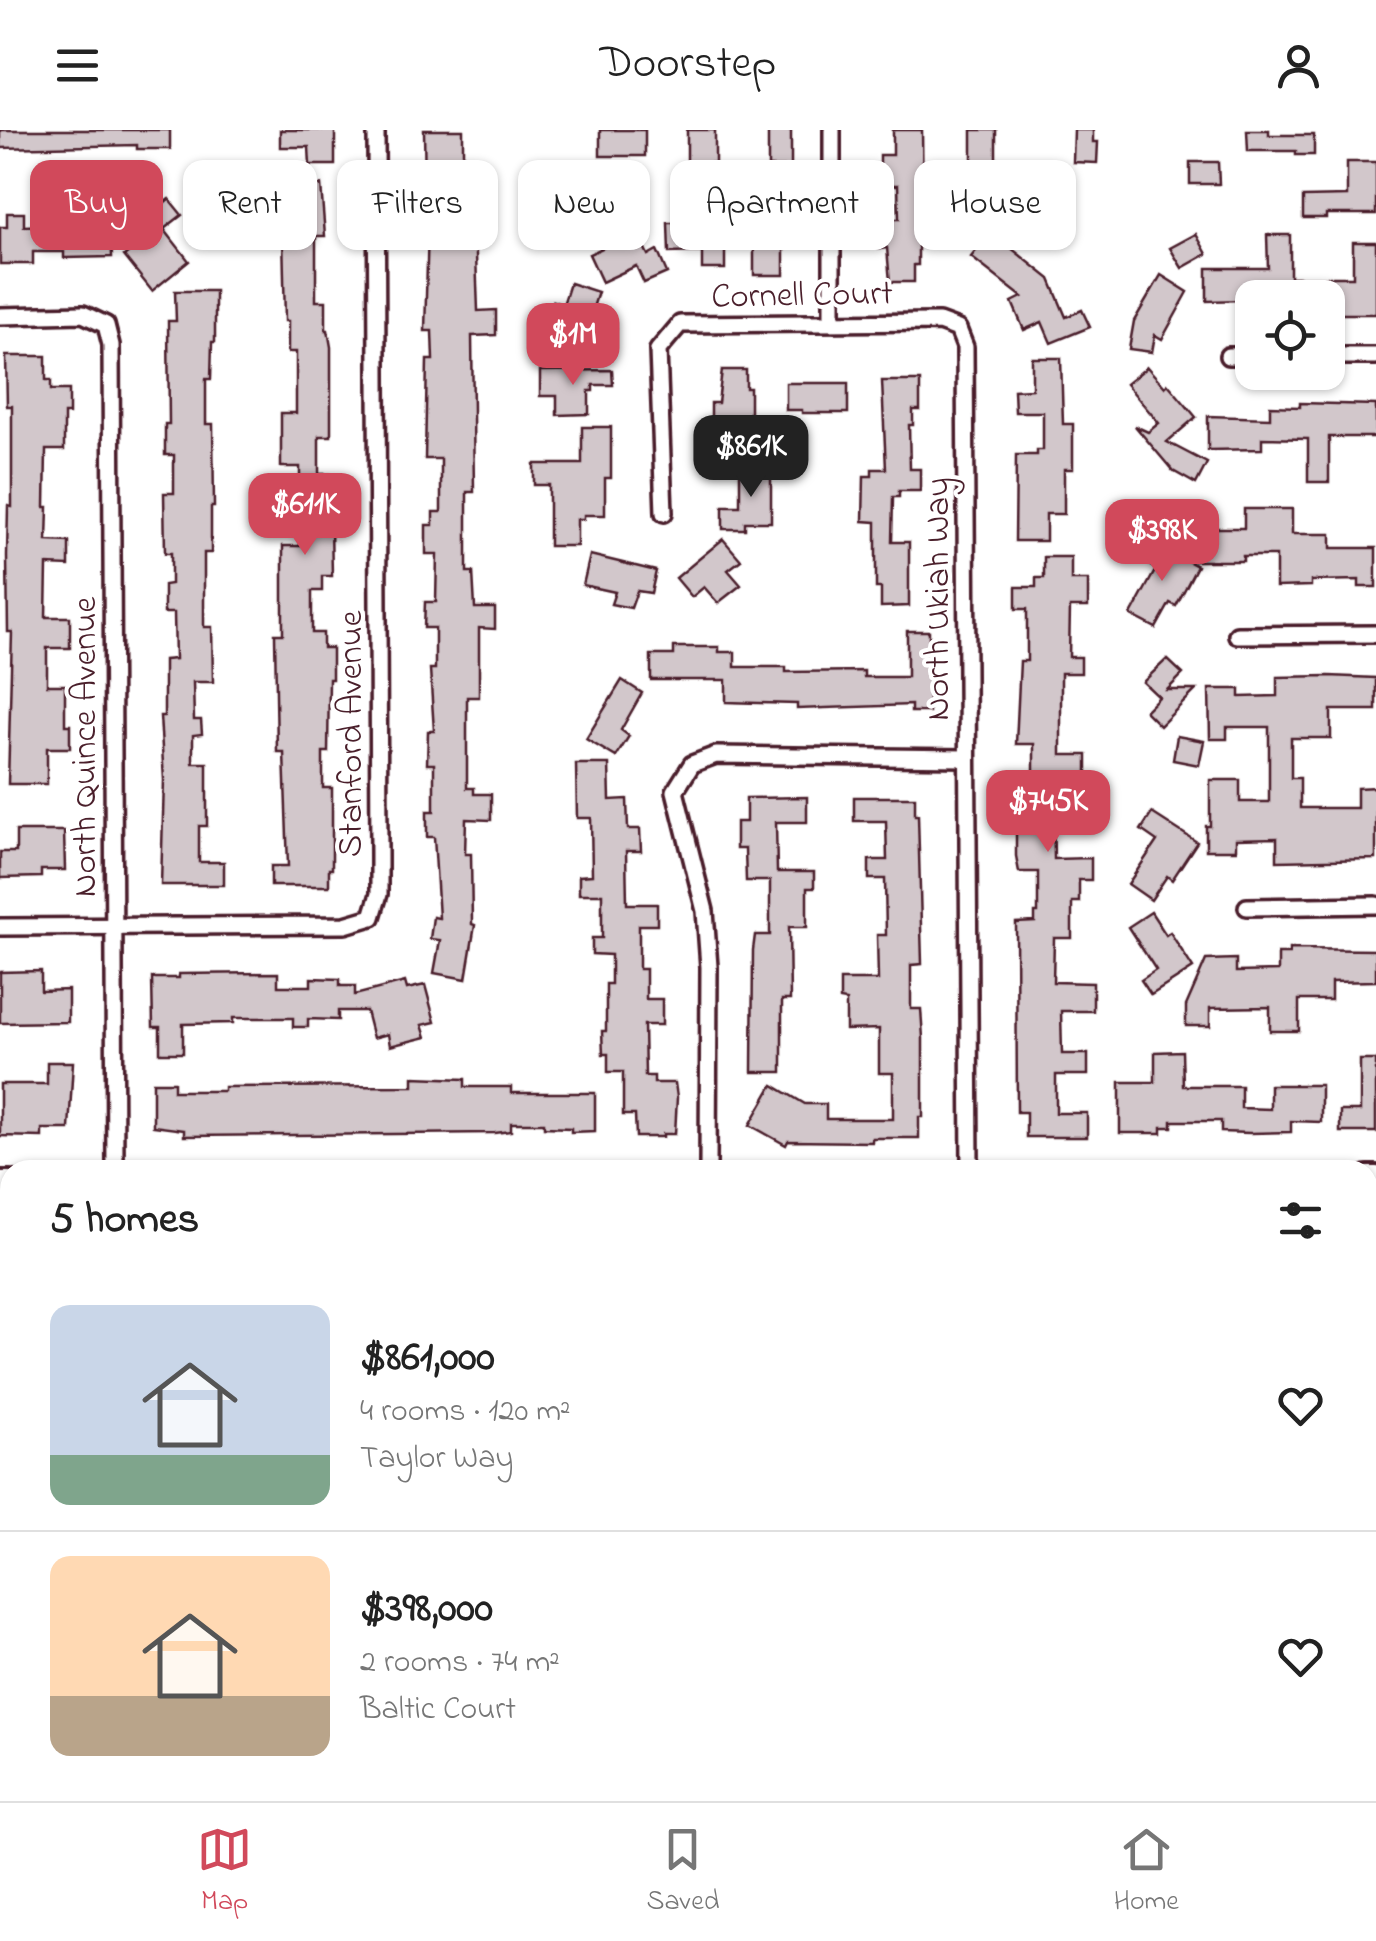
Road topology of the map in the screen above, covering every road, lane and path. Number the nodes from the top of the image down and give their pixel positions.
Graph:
1 (376, 130) edge
2 (832, 130) edge
3 (0, 316) edge
4 (832, 322) junction
5 (958, 330) joint
6 (1228, 356) dead end
7 (1235, 356) edge
8 (1345, 356) edge
9 (1376, 356) edge
10 (664, 513) dead end
11 (1376, 634) edge
12 (1238, 635) dead end
13 (966, 758) junction
14 (1376, 904) edge
15 (1248, 906) dead end
16 (114, 926) junction
17 (0, 927) edge
18 (115, 1160) edge
19 (708, 1160) edge
20 (970, 1160) edge

1 - 16 street, Stanford Avenue
2 - 4 street
3 - 16 street, North Quince Avenue
4 - 5 street, Cornell Court
4 - 10 street, Cornell Court
5 - 13 street, North Ukiah Way
6 - 7 street
8 - 9 street
11 - 12 street
13 - 19 street
13 - 20 street, North Ukiah Way
14 - 15 street
16 - 17 street
16 - 18 street, North Quince Avenue

